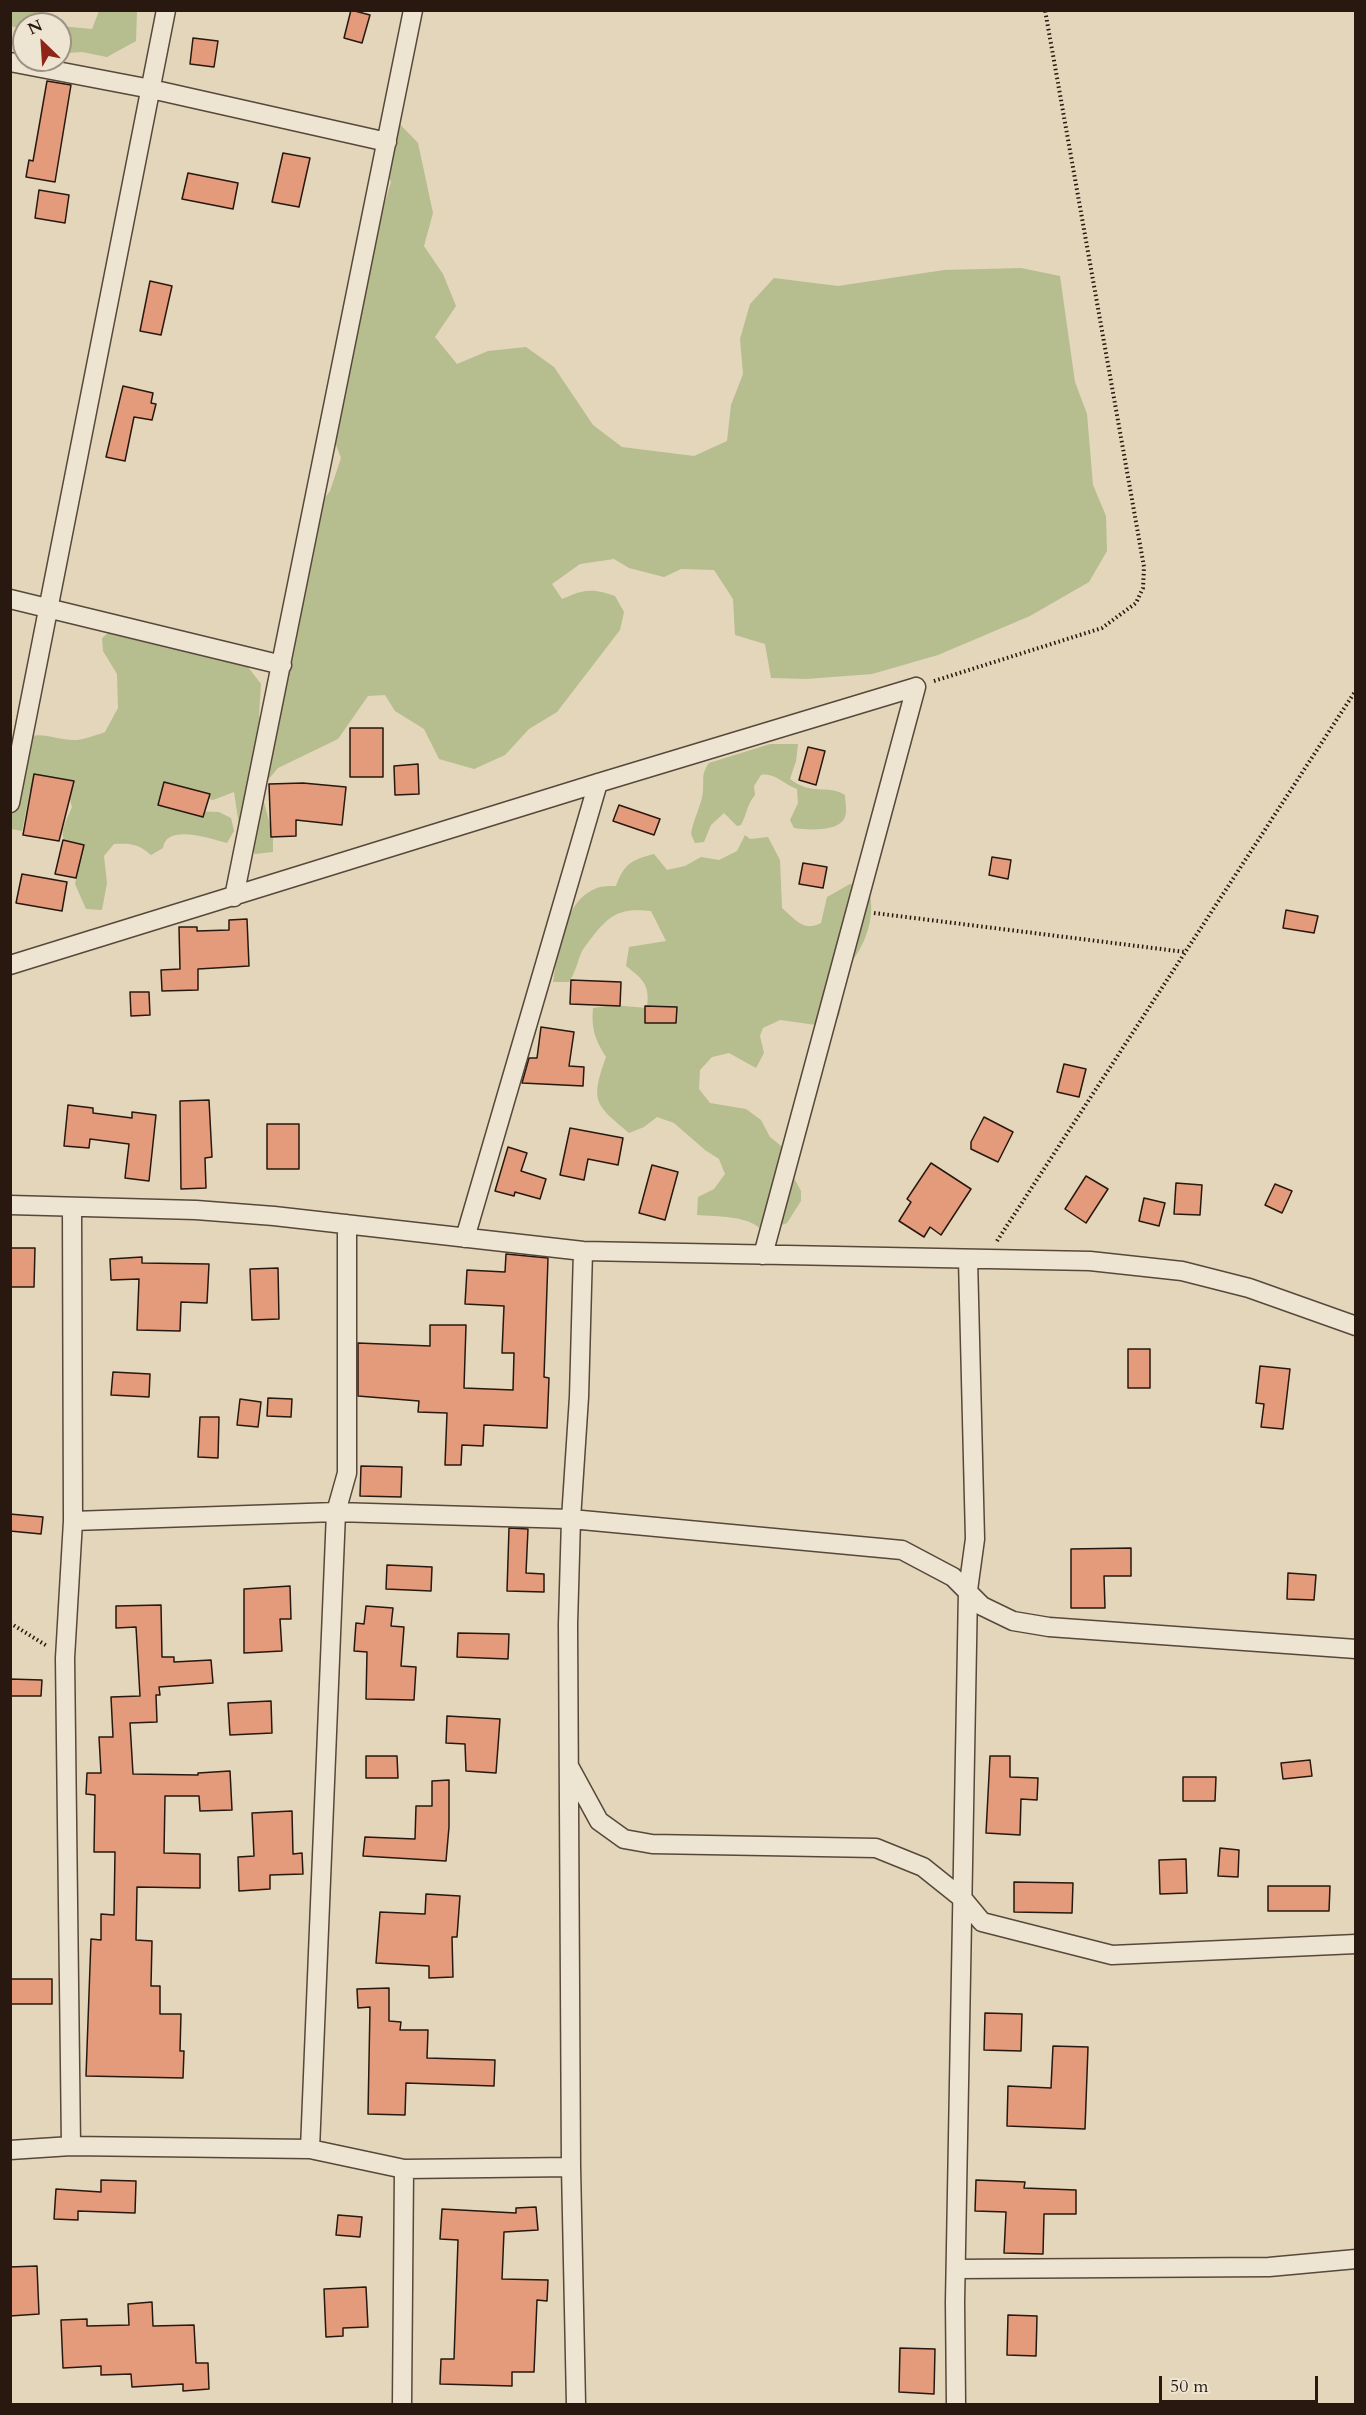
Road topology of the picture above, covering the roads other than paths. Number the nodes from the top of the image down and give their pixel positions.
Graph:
1 (166, 10) edge
2 (413, 10) edge
3 (10, 62) edge
4 (150, 89) junction
5 (387, 142) junction
6 (10, 598) edge
7 (48, 608) junction
8 (282, 665) junction
9 (598, 783) junction
10 (10, 803) edge
11 (234, 897) junction
12 (10, 965) edge
13 (10, 1205) edge
14 (72, 1208) junction
15 (348, 1224) junction
16 (465, 1238) junction
17 (583, 1251) junction
18 (764, 1255) junction
19 (977, 1259) junction
20 (1356, 1326) edge
21 (336, 1512) junction
22 (571, 1519) junction
23 (73, 1521) junction
24 (968, 1590) junction
25 (1356, 1649) edge
26 (568, 1764) junction
27 (963, 1899) junction
28 (1356, 1944) edge
29 (71, 2146) junction
30 (310, 2149) junction
31 (10, 2150) edge
32 (571, 2167) junction
33 (404, 2169) junction
34 (1356, 2259) edge
35 (956, 2269) junction
36 (402, 2404) edge
37 (576, 2404) edge
38 (956, 2404) edge

1 - 4 street
2 - 5 street
3 - 4 street
4 - 5 street
4 - 7 street
5 - 8 street
6 - 7 street
7 - 8 street
7 - 10 street
8 - 11 street
9 - 11 street
9 - 16 street
9 - 18 street
11 - 12 street
13 - 14 street
14 - 15 street
14 - 23 street
15 - 16 street
15 - 21 street
16 - 17 street
17 - 18 street
17 - 22 street
18 - 19 street
19 - 20 street
19 - 24 street
21 - 22 street
21 - 23 street
21 - 30 street
22 - 24 street
22 - 26 street
23 - 29 street
24 - 25 street
24 - 27 street
26 - 27 street
26 - 32 street
27 - 28 street
27 - 35 street
29 - 30 street
29 - 31 street
30 - 33 street
32 - 33 street
32 - 37 street
33 - 36 street
34 - 35 street
35 - 38 street

